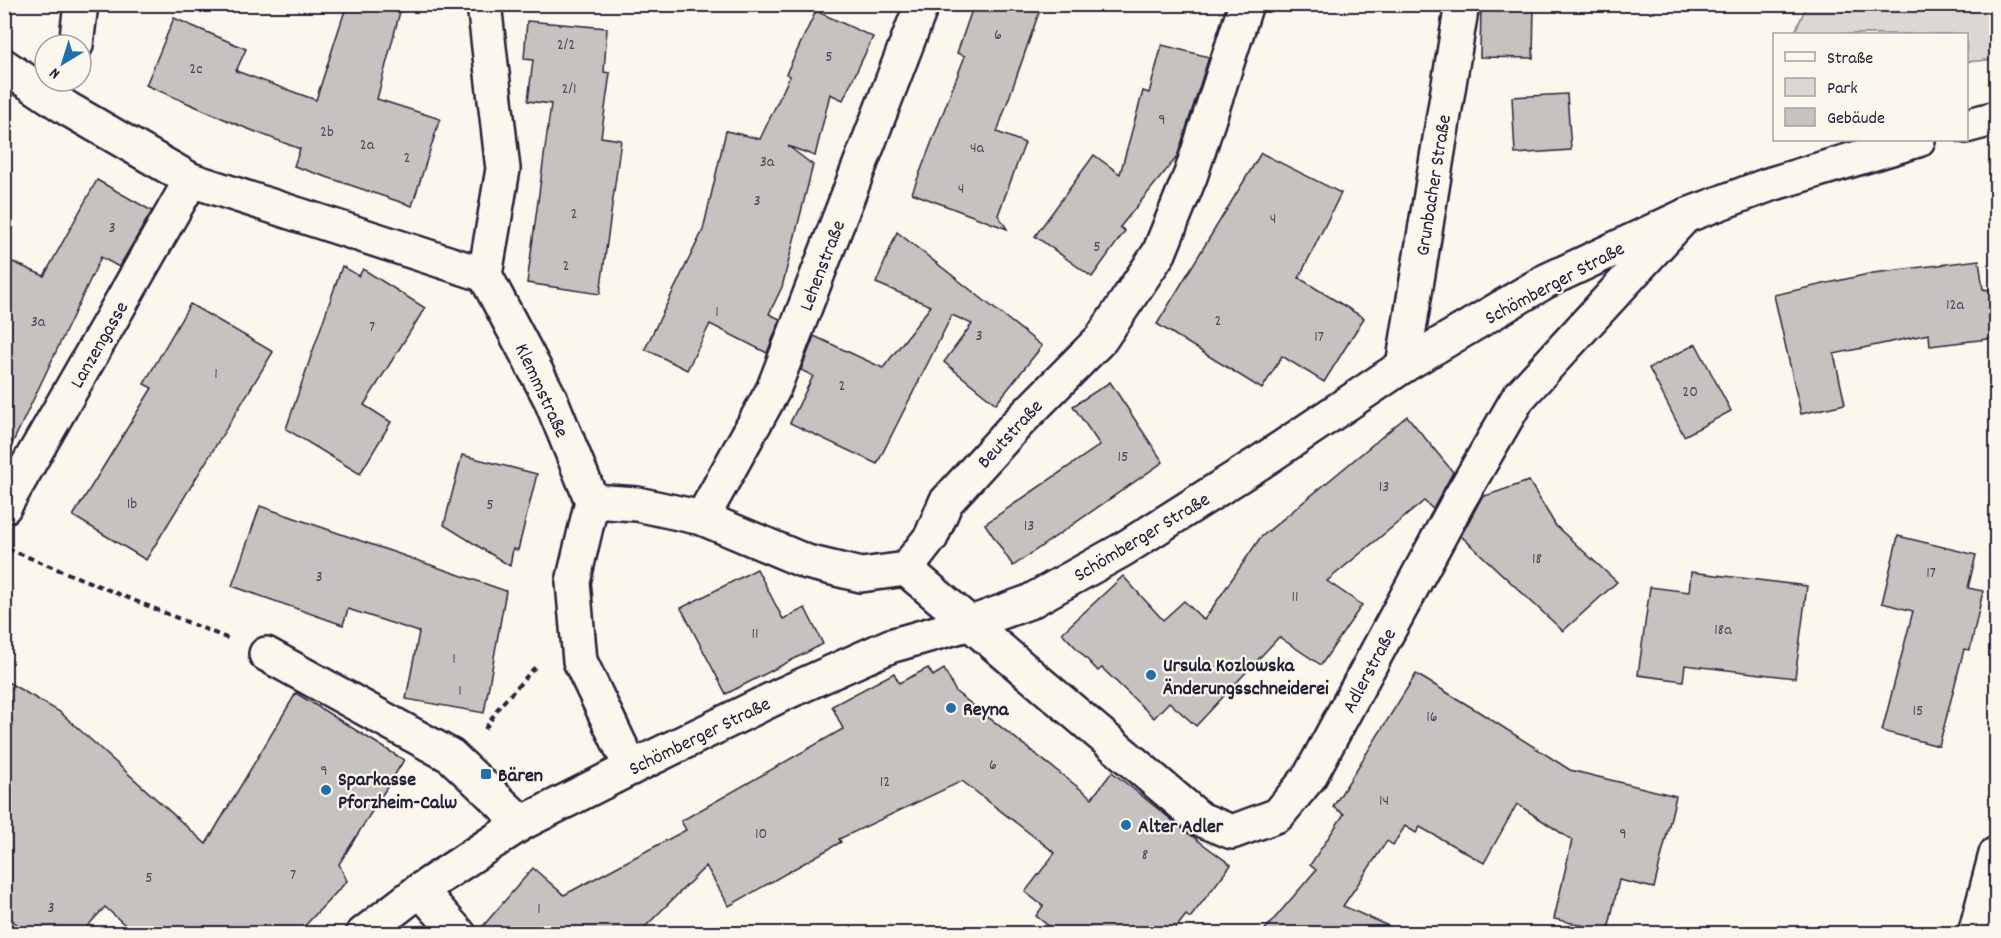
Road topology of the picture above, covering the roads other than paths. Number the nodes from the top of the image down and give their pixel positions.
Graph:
1 (81, 4) edge
2 (484, 4) edge
3 (922, 4) edge
4 (1246, 4) edge
5 (1462, 4) edge
6 (77, 33) edge
7 (4, 66) edge
8 (70, 95) edge
9 (1996, 118) edge
10 (1968, 125) edge
11 (1915, 141) edge
12 (191, 180) junction
13 (1685, 216) junction
14 (485, 275) junction
15 (1402, 366) junction
16 (592, 501) junction
17 (4, 507) edge
18 (702, 518) junction
19 (906, 569) junction
20 (971, 623) junction
21 (266, 654) road end
22 (631, 768) junction
23 (522, 823) junction
24 (1996, 857) edge
25 (420, 891) junction
26 (363, 933) edge
27 (459, 933) edge
28 (1975, 933) edge

1 - 6 street
2 - 14 street
3 - 18 street, Lehenstraße
4 - 19 street, Beutstraße
5 - 15 street, Grunbacher Straße
7 - 8 street
8 - 12 street
9 - 10 street
11 - 13 street, Schömberger Straße
12 - 14 street
12 - 17 street, Lanzengasse
13 - 15 street, Schömberger Straße
13 - 20 street, Adlerstraße
14 - 16 street, Klemmstraße
15 - 20 street, Schömberger Straße
16 - 18 street
16 - 22 street
18 - 19 street
19 - 20 street, Adlerstraße
20 - 22 street, Schömberger Straße
21 - 23 street
22 - 23 street, Schömberger Straße
23 - 25 street, Schömberger Straße
24 - 28 street
25 - 26 street, Schömberger Straße
25 - 27 street

